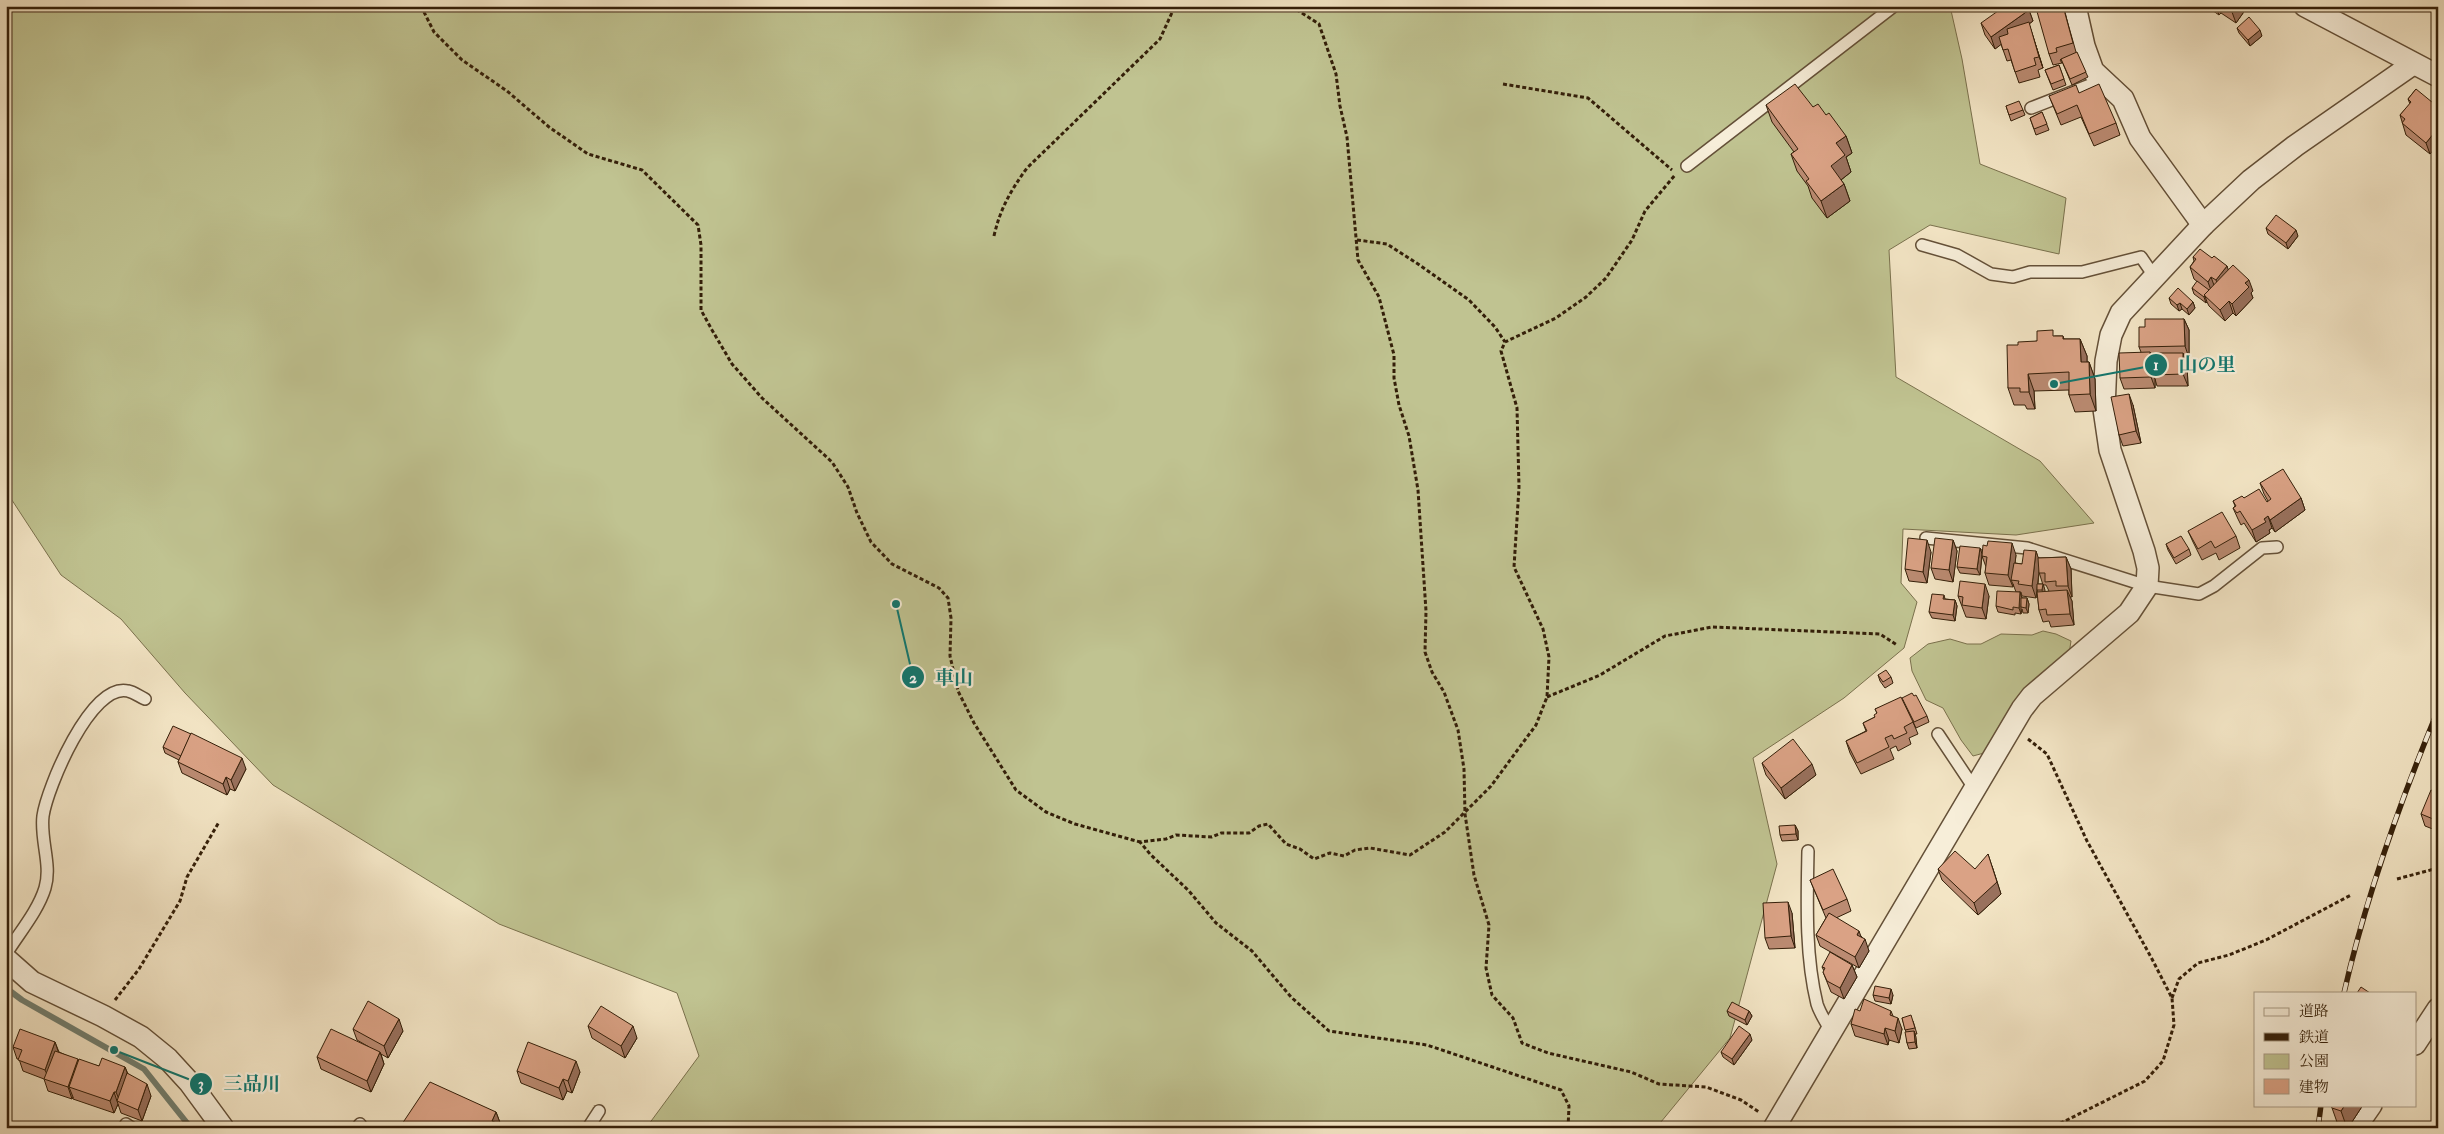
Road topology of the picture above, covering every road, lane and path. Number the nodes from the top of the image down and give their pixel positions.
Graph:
1 (421, 6) edge
2 (1175, 6) edge
3 (1291, 6) edge
4 (1894, 6) edge
5 (2076, 6) edge
6 (2305, 6) edge
7 (2413, 64) junction
8 (2438, 76) edge
9 (2103, 80) junction
10 (1503, 84) dead end
11 (2031, 108) dead end
12 (1687, 166) joint
13 (1676, 174) junction
14 (2202, 225) junction
15 (994, 236) dead end
16 (1357, 240) junction
17 (1922, 246) dead end
18 (2154, 276) junction
19 (1505, 342) junction
20 (1926, 538) edge
21 (2277, 546) dead end
22 (2147, 586) junction
23 (1897, 645) dead end
24 (1547, 697) junction
25 (145, 699) dead end
26 (2012, 726) junction
27 (1938, 734) dead end
28 (1974, 788) junction
29 (1465, 814) junction
30 (219, 822) dead end
31 (1140, 842) junction
32 (1808, 852) dead end
33 (2438, 868) edge
34 (2397, 879) dead end
35 (2351, 895) dead end
36 (6, 954) edge
37 (6, 958) edge
38 (2172, 998) junction
39 (2438, 1009) edge
40 (103, 1016) junction
41 (1831, 1032) junction
42 (2416, 1042) edge
43 (2370, 1106) edge
44 (599, 1111) dead end
45 (1775, 1126) edge
46 (223, 1128) edge
47 (588, 1128) edge
48 (1568, 1128) edge
49 (2052, 1128) edge
50 (2355, 1128) edge

1 - 31 path
2 - 15 path
3 - 16 path
4 - 12 lane
5 - 9 street
6 - 7 street
7 - 8 street
7 - 14 street
9 - 11 lane
9 - 14 street
10 - 13 path
12 - 13 path
13 - 19 path
14 - 18 street
16 - 19 path
16 - 29 path
17 - 18 lane
18 - 22 street
19 - 24 path
20 - 22 lane
21 - 22 lane
22 - 26 street
23 - 24 path
24 - 29 path
25 - 36 lane
26 - 28 street
26 - 38 path
27 - 28 lane
28 - 41 street
29 - 31 path
29 - 45 path
30 - 40 path
31 - 48 path
32 - 41 lane
33 - 34 path
35 - 38 path
37 - 40 street
38 - 49 path
39 - 42 street
40 - 46 street
41 - 45 street
43 - 50 street
44 - 47 lane

